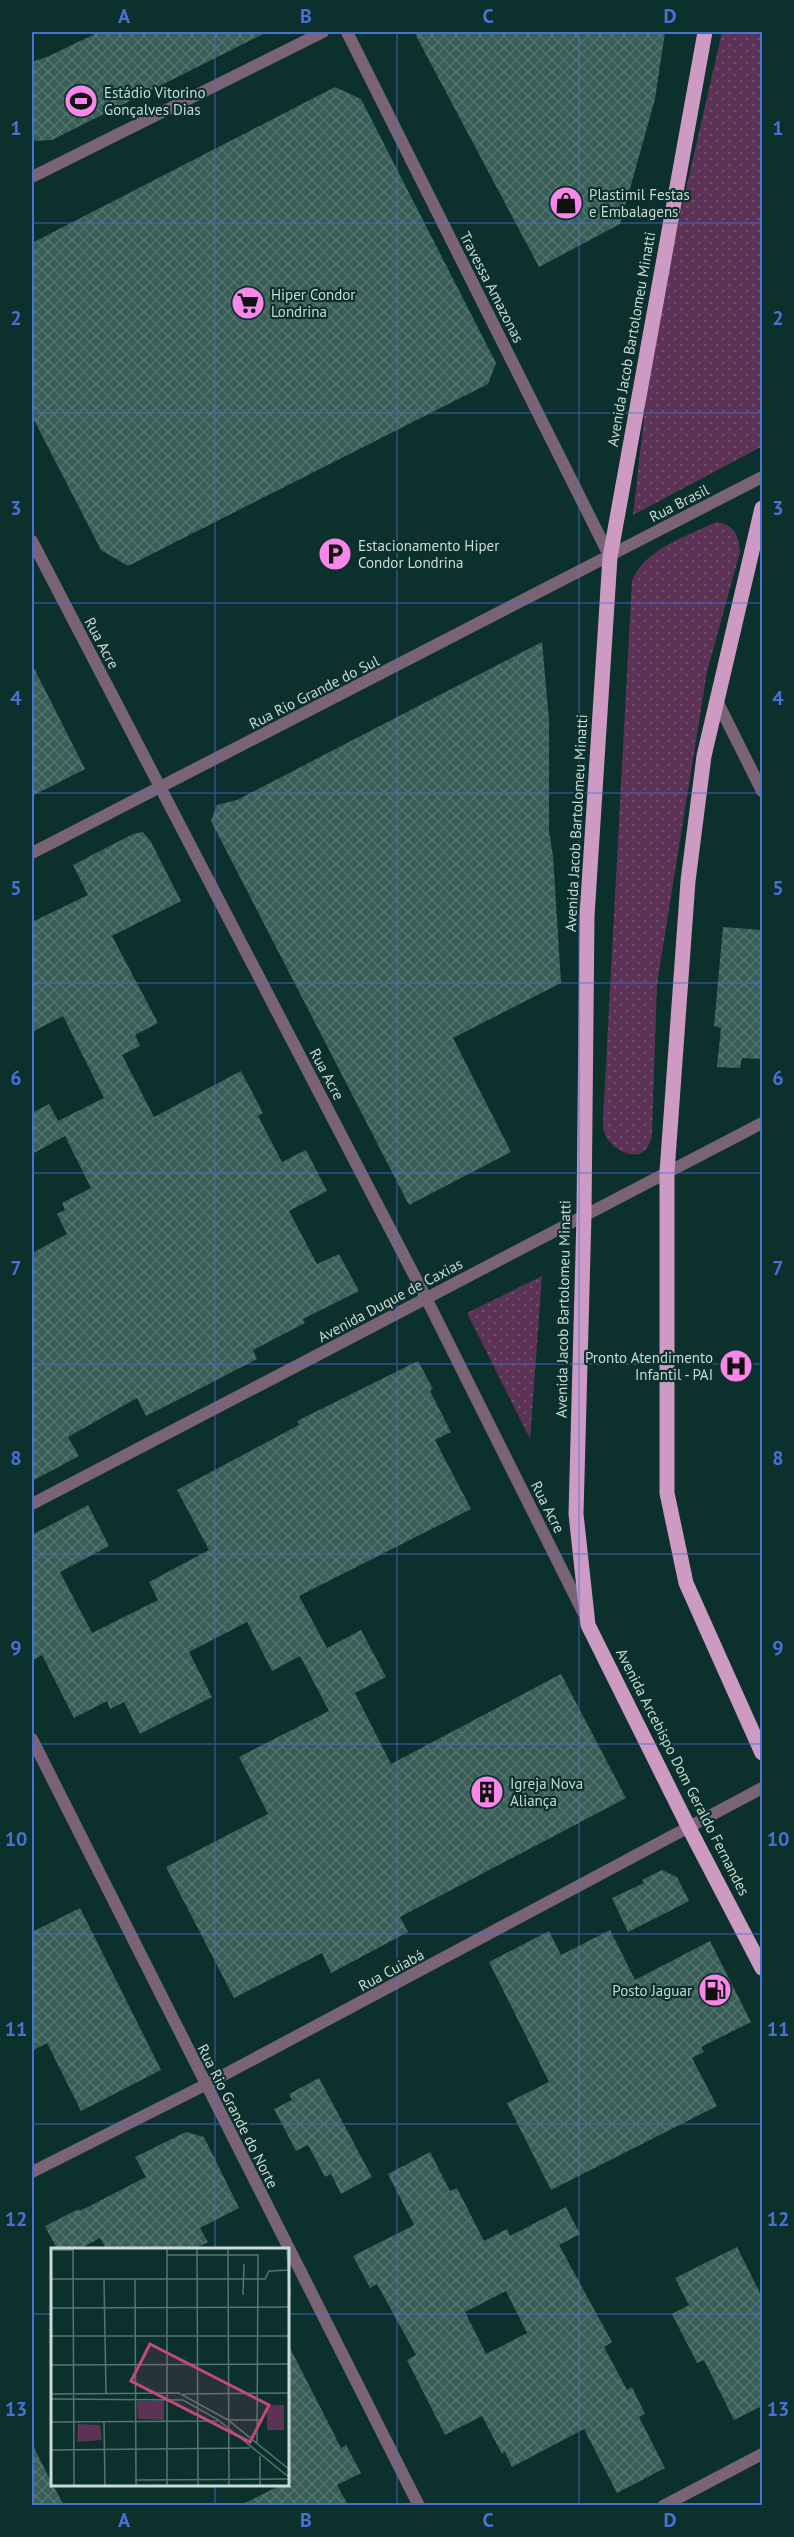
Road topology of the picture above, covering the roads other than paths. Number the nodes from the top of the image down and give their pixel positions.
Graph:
1 (323, 32) edge
2 (347, 32) edge
3 (705, 32) edge
4 (32, 177) edge
5 (762, 477) edge
6 (762, 507) edge
7 (32, 541) edge
8 (610, 557) junction
9 (716, 699) junction
10 (160, 787) junction
11 (762, 791) edge
12 (32, 853) edge
13 (762, 1123) edge
14 (667, 1172) junction
15 (584, 1215) junction
16 (426, 1298) junction
17 (32, 1504) edge
18 (588, 1625) junction
19 (32, 1739) edge
20 (762, 1753) edge
21 (762, 1788) edge
22 (689, 1828) junction
23 (762, 1968) edge
24 (206, 2085) junction
25 (32, 2172) edge
26 (289, 2248) edge
27 (290, 2251) edge
28 (762, 2454) edge
29 (419, 2505) edge
30 (663, 2505) edge

1 - 4 street
2 - 8 street, Travessa Amazonas
3 - 8 main road, Avenida Jacob Bartolomeu Minatti
5 - 8 street, Rua Brasil
6 - 9 main road
7 - 10 street, Rua Acre
8 - 10 street, Rua Rio Grande do Sul
8 - 15 main road, Avenida Jacob Bartolomeu Minatti
9 - 11 street
9 - 14 main road
10 - 12 street, Rua Rio Grande do Sul
10 - 16 street, Rua Acre
13 - 14 street, Avenida Duque de Caxias
14 - 15 street, Avenida Duque de Caxias
14 - 20 main road
15 - 16 street, Avenida Duque de Caxias
15 - 18 main road, Avenida Jacob Bartolomeu Minatti
16 - 17 street, Avenida Duque de Caxias
16 - 18 street, Rua Acre
18 - 22 main road, Avenida Arcebispo Dom Geraldo Fernandes
19 - 24 street, Rua Rio Grande do Norte
21 - 22 street, Rua Cuiabá
22 - 23 main road, Avenida Arcebispo Dom Geraldo Fernandes
22 - 24 street, Rua Cuiabá
24 - 25 street, Rua Cuiabá
24 - 26 street, Rua Rio Grande do Norte
27 - 29 street, Rua Rio Grande do Norte
28 - 30 street

